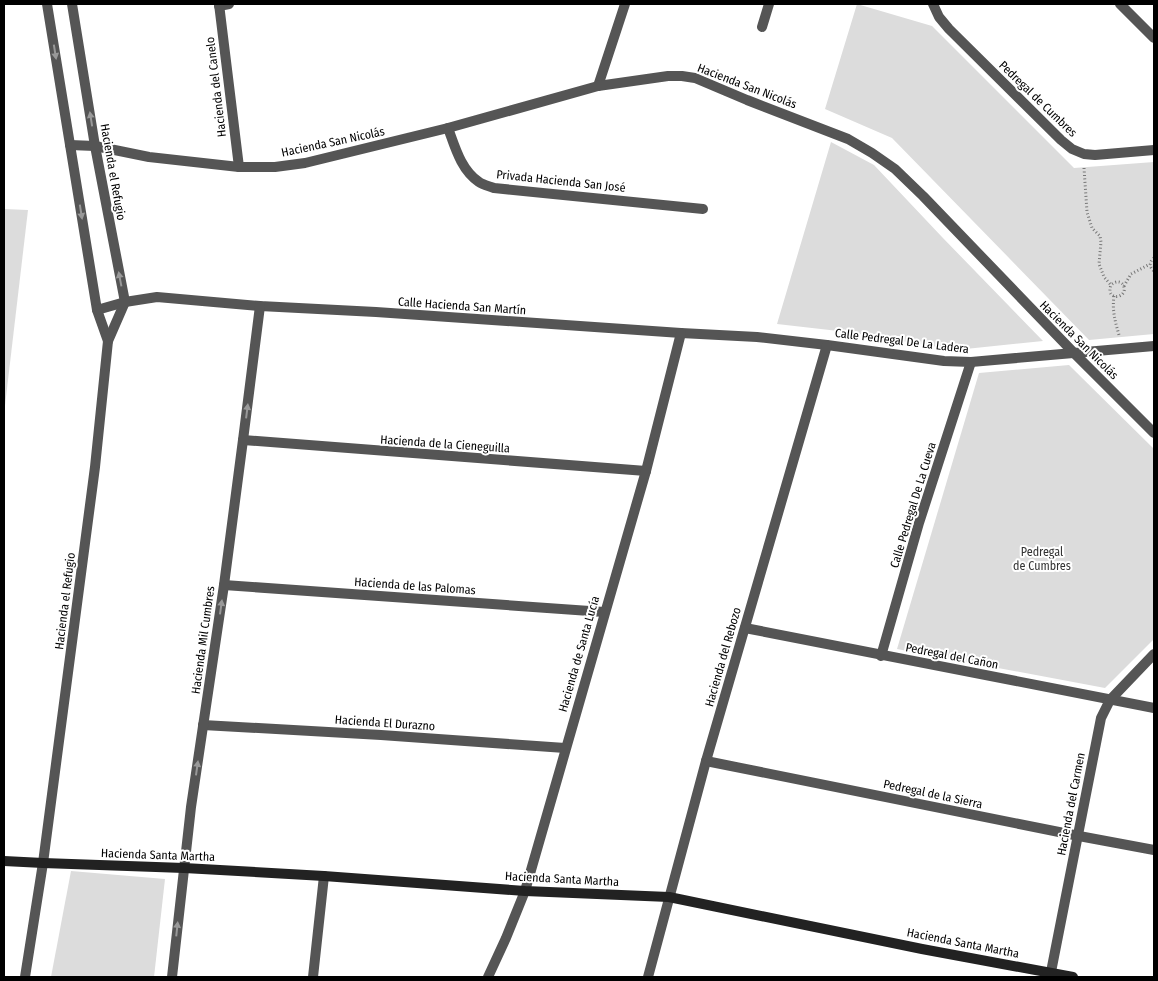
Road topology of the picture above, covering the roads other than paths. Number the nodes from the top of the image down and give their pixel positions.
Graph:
1 (47, 4) edge
2 (72, 4) edge
3 (222, 4) edge
4 (625, 4) edge
5 (769, 4) edge
6 (933, 4) edge
7 (1120, 4) edge
8 (762, 27) dead end
9 (1154, 38) edge
10 (598, 86) junction
11 (448, 128) junction
12 (70, 145) junction
13 (95, 146) junction
14 (1154, 150) edge
15 (239, 167) junction
16 (703, 209) dead end
17 (125, 302) junction
18 (260, 306) junction
19 (97, 310) junction
20 (682, 333) junction
21 (108, 341) junction
22 (827, 345) junction
23 (1154, 346) edge
24 (1074, 353) junction
25 (971, 362) junction
26 (1154, 433) edge
27 (243, 440) junction
28 (646, 472) junction
29 (224, 585) junction
30 (604, 612) junction
31 (744, 628) junction
32 (1154, 654) edge
33 (881, 656) junction
34 (1110, 700) junction
35 (1154, 708) edge
36 (203, 725) junction
37 (565, 748) junction
38 (706, 761) junction
39 (1079, 836) junction
40 (1154, 850) edge
41 (4, 860) edge
42 (43, 863) junction
43 (184, 868) junction
44 (324, 876) junction
45 (524, 891) junction
46 (669, 897) junction
47 (1051, 975) edge
48 (25, 977) edge
49 (172, 977) edge
50 (313, 977) edge
51 (488, 977) edge
52 (648, 977) edge
53 (1073, 977) edge

1 -> 12 street, Hacienda el Refugio
13 -> 2 street, Hacienda el Refugio
3 - 15 street, Hacienda del Canelo
4 - 10 street
5 - 8 street
6 - 14 street, Pedregal de Cumbres
7 - 9 street
10 - 11 street, Hacienda San Nicolás
10 - 24 street, Hacienda San Nicolás
11 - 15 street, Hacienda San Nicolás
11 - 16 street, Privada Hacienda San José
12 - 13 street, Hacienda San Nicolás
12 -> 19 street, Hacienda el Refugio
13 - 15 street, Hacienda San Nicolás
17 -> 13 street, Hacienda el Refugio
17 - 18 street, Calle Hacienda San Martín
17 - 19 street, Calle Hacienda San Martín
17 - 21 street, Hacienda el Refugio
18 - 20 street, Calle Hacienda San Martín
27 -> 18 street, Hacienda Mil Cumbres
19 - 21 street, Hacienda el Refugio
20 - 22 street, Calle Hacienda San Martín
20 - 28 street, Hacienda de Santa Lucía
21 - 42 street, Hacienda el Refugio
22 - 25 street, Calle Pedregal De La Ladera
22 - 31 street, Hacienda del Rebozo
23 - 24 street, Calle Pedregal De La Ladera
24 - 25 street, Calle Pedregal De La Ladera
24 - 26 street, Hacienda San Nicolás
25 - 33 street, Calle Pedregal De La Cueva
27 - 28 street, Hacienda de la Cieneguilla
27 - 29 street, Hacienda Mil Cumbres
28 - 30 street, Hacienda de Santa Lucía
29 - 30 street, Hacienda de las Palomas
36 -> 29 street, Hacienda Mil Cumbres
30 - 37 street, Hacienda de Santa Lucía
31 - 33 street, Pedregal del Cañon
31 - 38 street, Hacienda del Rebozo
32 - 34 street, Hacienda del Carmen
33 - 34 street, Pedregal del Cañon
34 - 35 street, Pedregal del Cañon
34 - 39 street, Hacienda del Carmen
36 - 37 street, Hacienda El Durazno
43 -> 36 street, Hacienda Mil Cumbres
37 - 45 street, Hacienda de Santa Lucía
38 - 39 street, Pedregal de la Sierra
38 - 46 street, Hacienda del Rebozo
39 - 40 street, Pedregal de la Sierra
39 - 47 street, Hacienda del Carmen
41 - 42 street, Hacienda Santa Martha
42 - 43 street, Hacienda Santa Martha
42 - 48 street
43 - 44 street, Hacienda Santa Martha
49 -> 43 street, Hacienda Mil Cumbres
44 - 45 street, Hacienda Santa Martha
44 - 50 street
45 - 46 street, Hacienda Santa Martha
45 - 51 street, Hacienda de Santa Lucía
46 - 47 street, Hacienda Santa Martha
46 - 52 street, Hacienda del Rebozo
47 - 53 street, Hacienda Santa Martha

